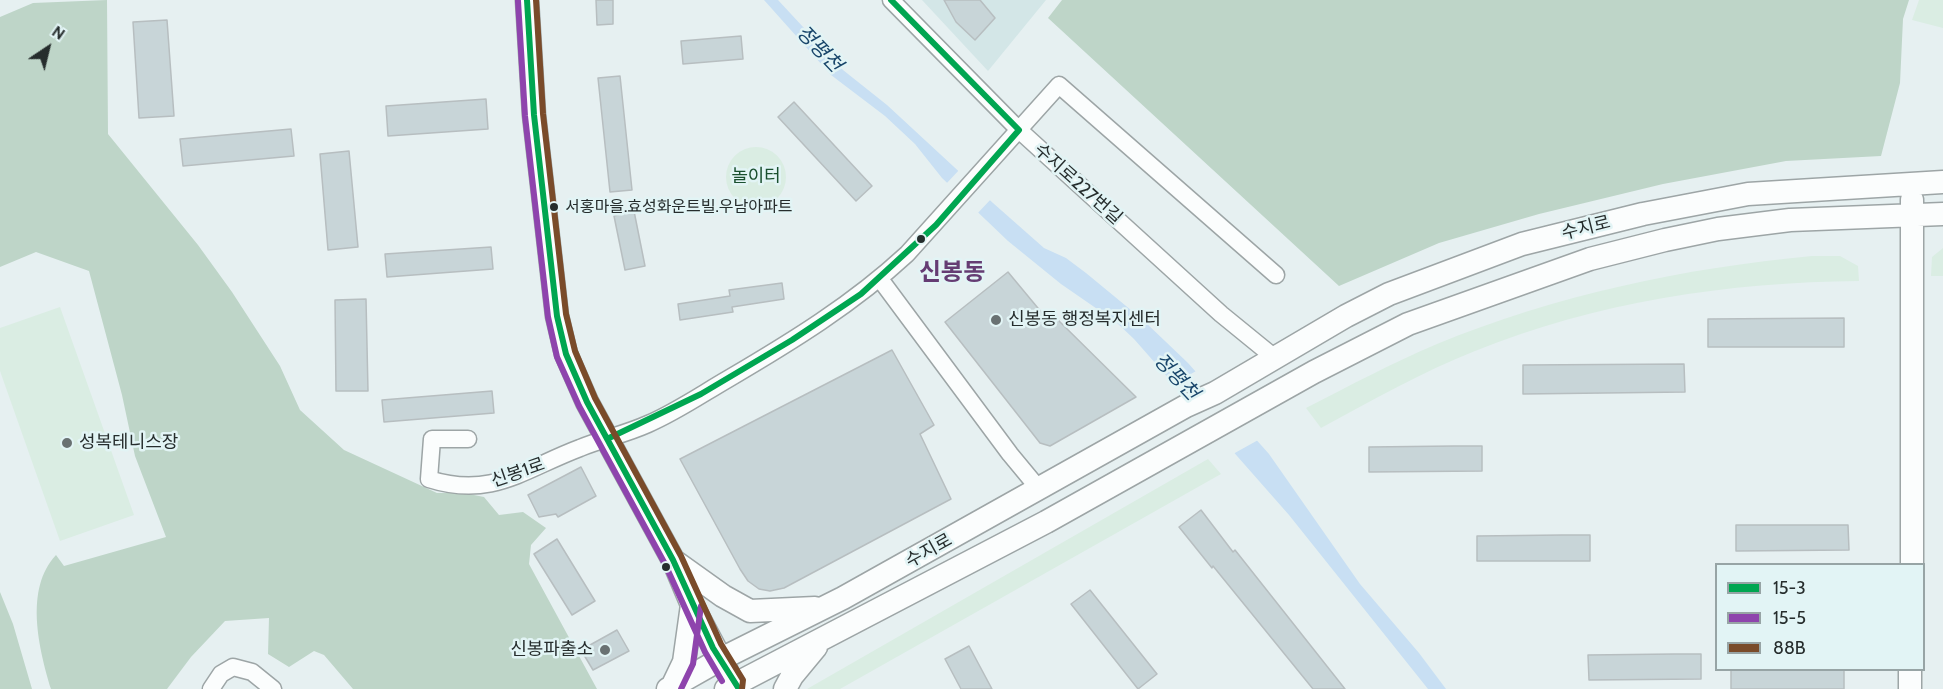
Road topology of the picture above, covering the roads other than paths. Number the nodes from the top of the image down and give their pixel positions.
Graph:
1 (527, 0) edge
2 (891, 0) edge
3 (1019, 130) junction
4 (1943, 182) edge
5 (1912, 184) junction
6 (1943, 214) edge
7 (1912, 215) junction
8 (1276, 275) dead end
9 (880, 279) junction
10 (1266, 364) junction
11 (468, 439) dead end
12 (607, 440) junction
13 (1039, 489) junction
14 (673, 560) junction
15 (1912, 563) edge
16 (692, 605) junction
17 (825, 607) junction
18 (827, 636) junction
19 (721, 659) junction
20 (1910, 671) edge
21 (733, 687) edge
22 (670, 688) edge
23 (211, 689) edge
24 (273, 689) edge
25 (785, 689) edge
26 (1910, 689) edge

1 - 12 main road
2 - 3 street, 수지로227번길
3 - 8 street
3 - 9 street, 신봉1로
3 - 10 street, 수지로227번길
4 - 5 main road, 수지로
5 - 7 main road
5 - 10 main road, 수지로
6 - 7 main road, 수지로
7 - 15 main road
7 - 18 main road, 수지로
9 - 12 street, 신봉1로
9 - 13 street
10 - 13 main road, 수지로
11 - 12 street, 신봉1로
12 - 14 main road
13 - 17 main road, 수지로
14 - 16 main road
14 - 17 main road
16 - 19 main road
16 - 22 main road
17 - 19 main road, 수지로
18 - 21 main road, 수지로
18 - 25 main road
19 - 21 main road
19 - 22 main road, 수지로
20 - 26 main road
23 - 24 street

